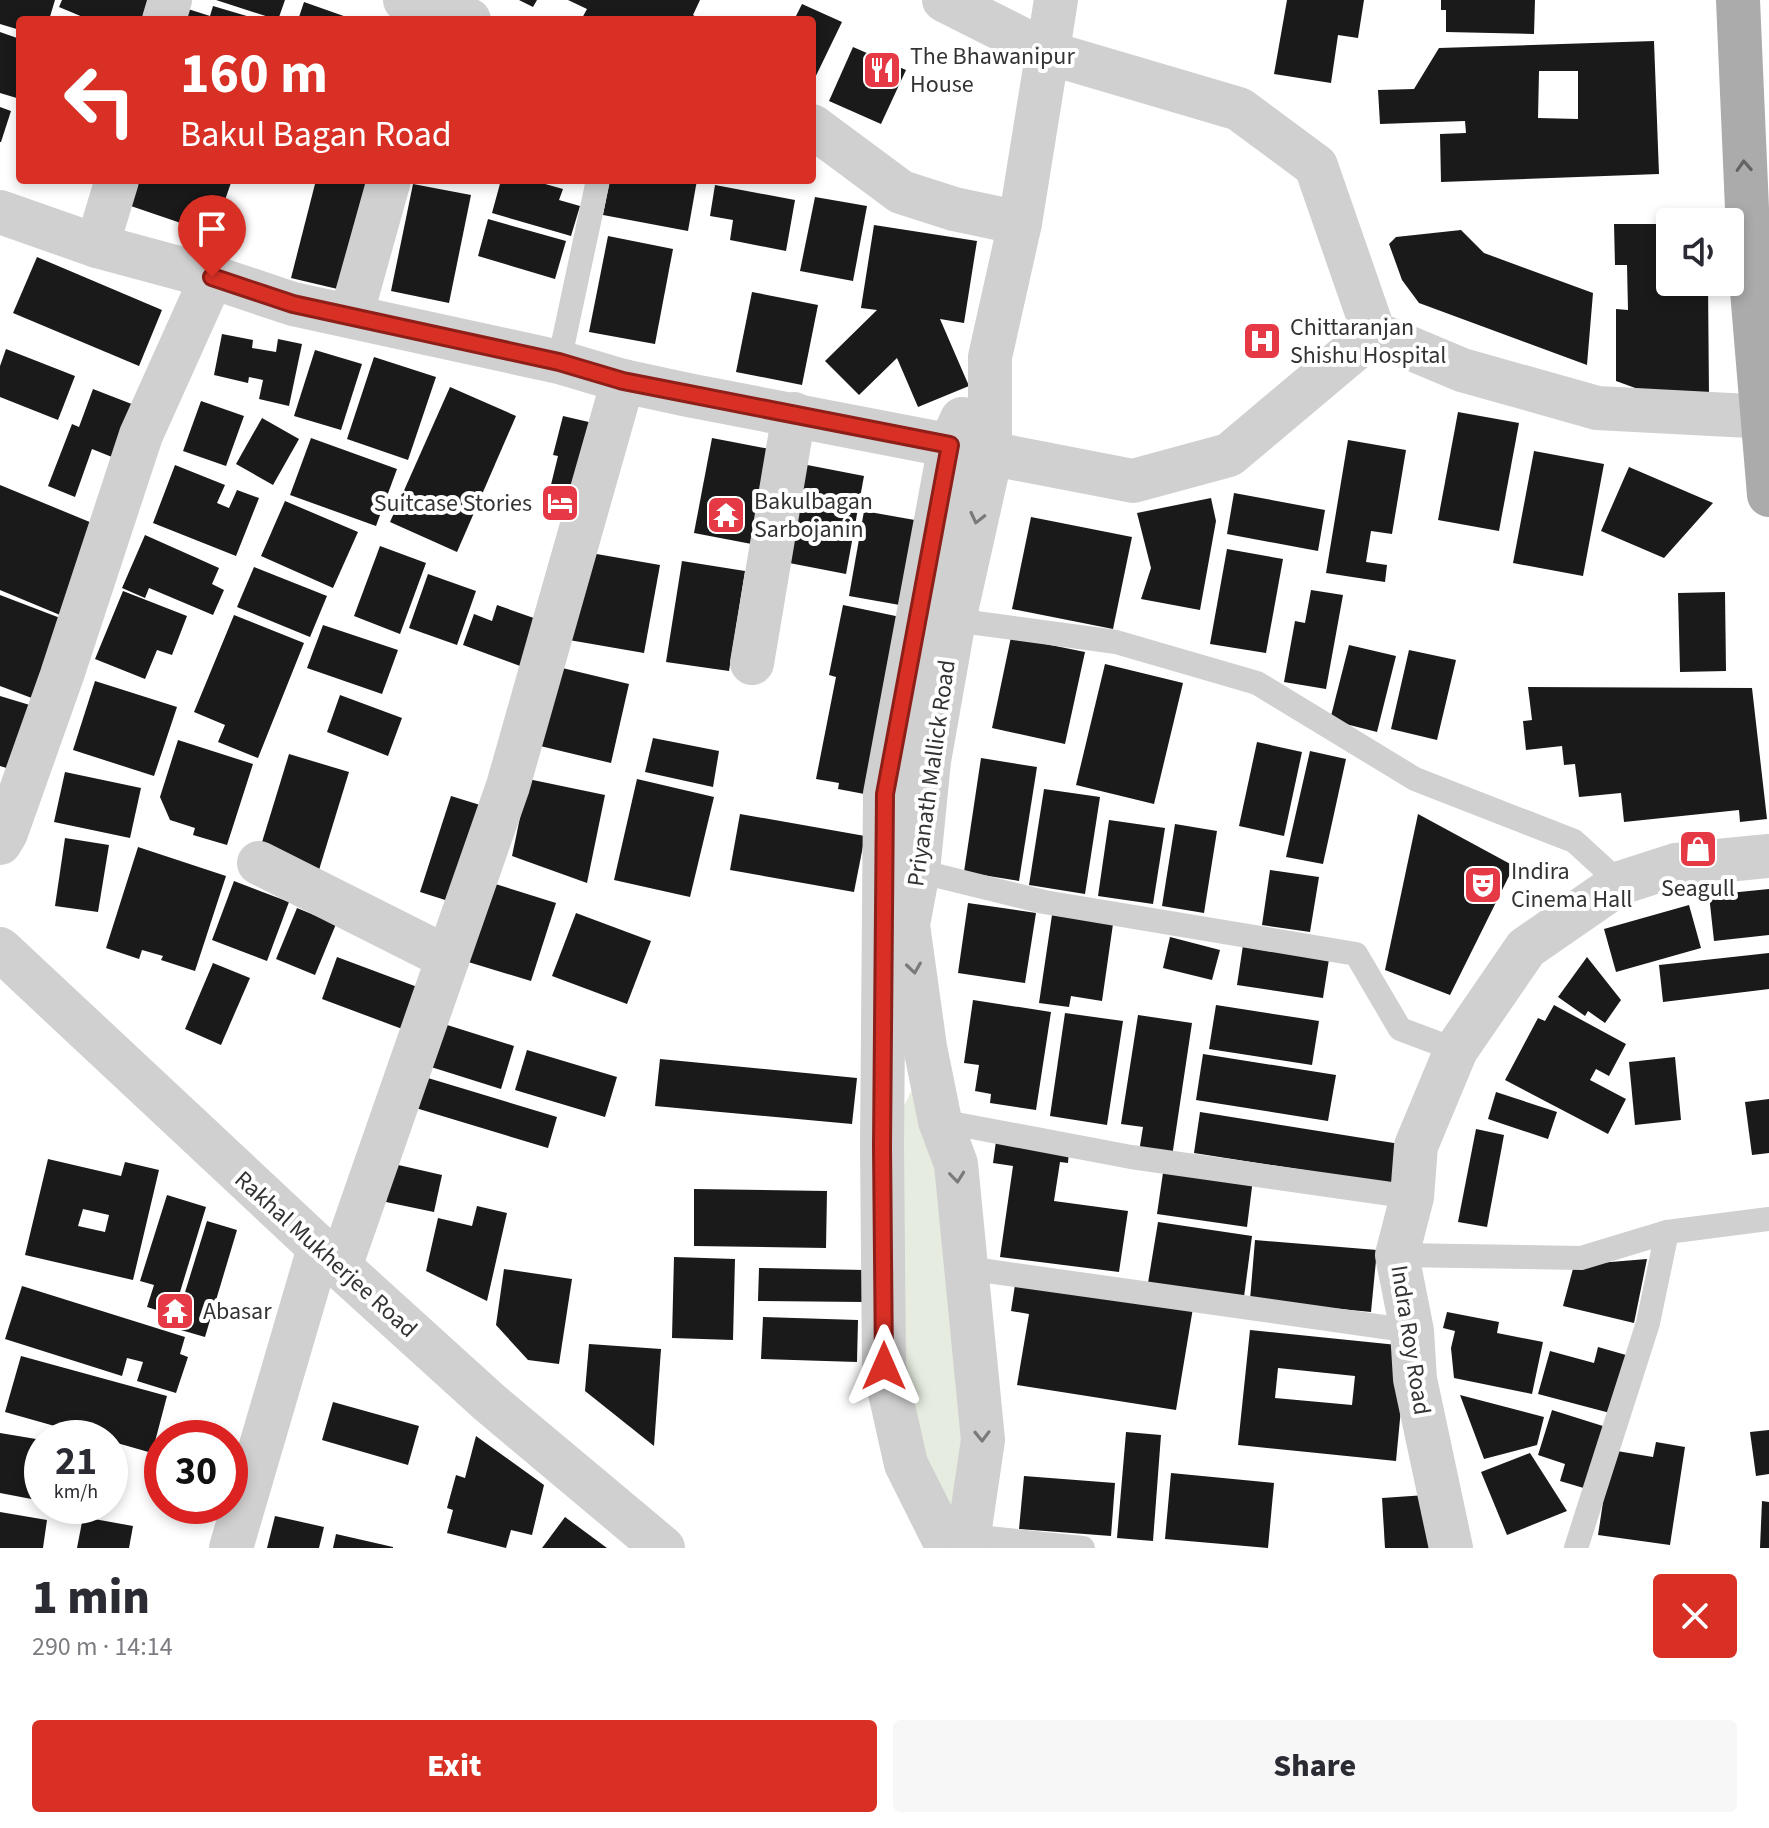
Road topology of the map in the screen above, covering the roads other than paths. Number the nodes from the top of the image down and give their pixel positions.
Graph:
1 (944, 0) edge
2 (1056, 0) edge
3 (1738, 0) edge
4 (1049, 53) junction
5 (816, 129) edge
6 (116, 184) edge
7 (388, 184) edge
8 (597, 184) edge
9 (0, 212) edge
10 (1020, 223) junction
11 (97, 246) junction
12 (212, 277) junction
13 (351, 316) junction
14 (1374, 333) junction
15 (559, 362) junction
16 (623, 381) junction
17 (794, 414) junction
18 (1766, 417) edge
19 (970, 448) junction
20 (1769, 495) edge
21 (954, 620) junction
22 (752, 663) dead end
23 (0, 843) edge
24 (1769, 856) edge
25 (259, 863) dead end
26 (918, 871) junction
27 (1620, 883) junction
28 (0, 949) edge
29 (448, 958) junction
30 (1456, 1050) junction
31 (940, 1121) junction
32 (1412, 1197) junction
33 (1769, 1219) edge
34 (1667, 1232) junction
35 (1397, 1255) junction
36 (330, 1258) junction
37 (966, 1268) junction
38 (1412, 1331) junction
39 (961, 1544) edge
40 (231, 1548) edge
41 (663, 1548) edge
42 (1083, 1548) edge
43 (1451, 1548) edge
44 (1576, 1548) edge

1 - 4 street
2 - 4 street
18 -> 3 main road
4 - 10 street
4 - 14 street
5 - 10 street
6 - 11 street
7 - 13 street
8 - 15 lane
9 - 11 street
10 - 19 street
11 - 12 street
12 - 13 street
12 - 23 street
13 - 15 street
14 - 18 street
14 - 19 street
15 - 16 street
16 - 17 street
16 - 29 street
17 - 19 street
17 - 22 street
18 - 20 main road
19 -> 21 street, Priyanath Mallick Road
19 - 39 street
21 - 26 street, Priyanath Mallick Road
21 - 27 lane
24 - 27 street, Indra Roy Road
25 - 29 street
26 - 30 lane
26 -> 31 street, Priyanath Mallick Road
27 - 30 street, Indra Roy Road
28 - 36 street, Rakhal Mukherjee Road
29 - 36 street
30 - 32 street, Indra Roy Road
31 - 32 lane
31 -> 37 street, Priyanath Mallick Road
32 - 35 street, Indra Roy Road
33 - 34 lane
34 - 35 lane
34 - 44 lane
35 - 38 street, Indra Roy Road
36 - 40 street
36 - 41 street, Rakhal Mukherjee Road
37 - 38 lane
37 -> 39 street, Priyanath Mallick Road
38 - 43 street, Indra Roy Road
39 - 42 lane

